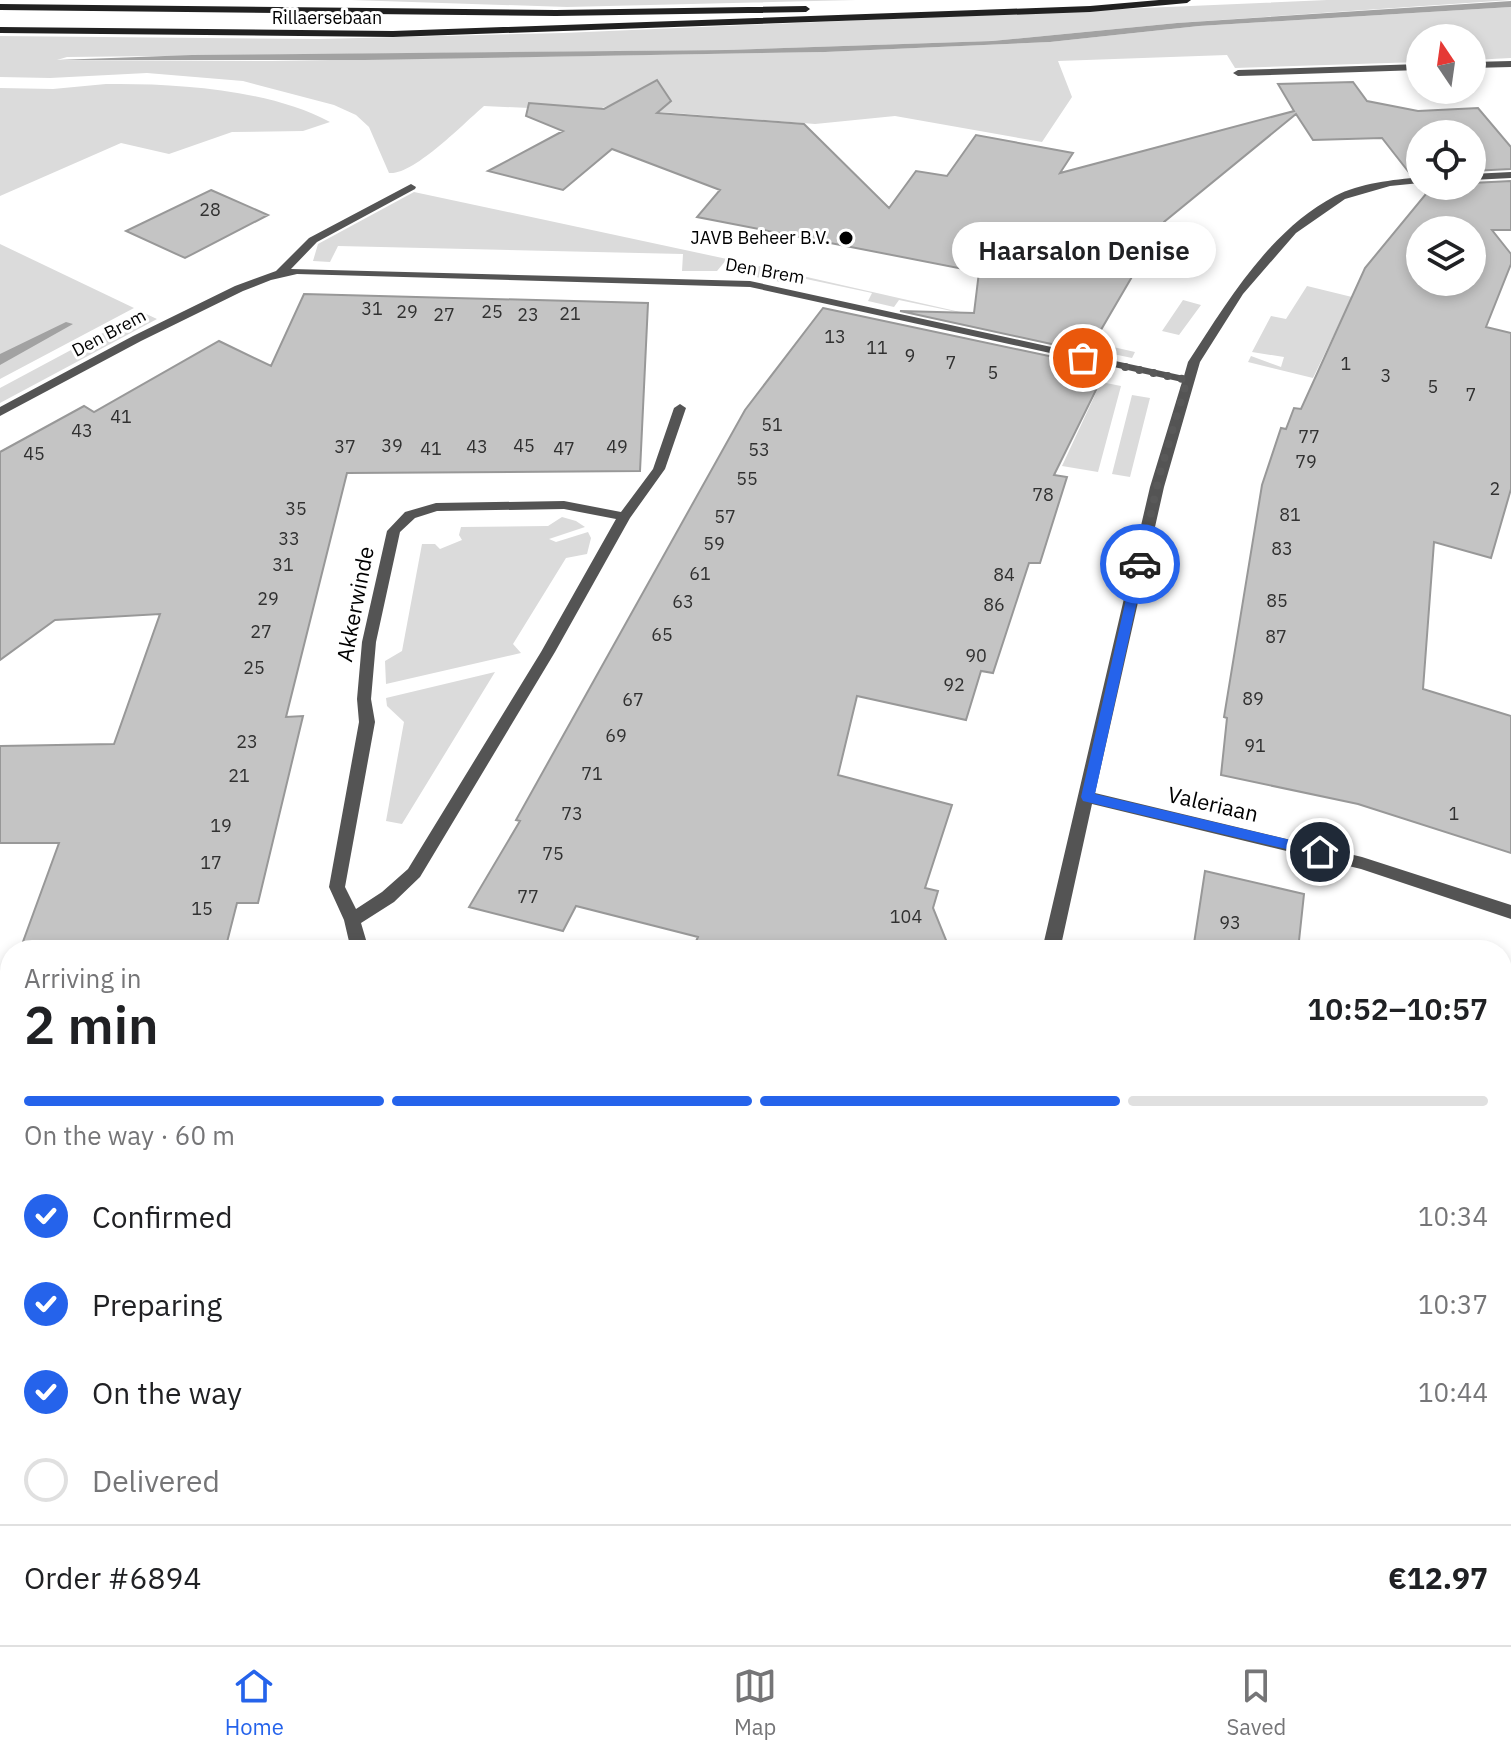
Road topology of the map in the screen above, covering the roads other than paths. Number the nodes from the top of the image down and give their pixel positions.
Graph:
1 (1187, 0) edge
2 (1133, 3) junction
3 (0, 7) edge
4 (0, 30) edge
5 (1511, 64) edge
6 (1486, 65) edge
7 (1406, 67) edge
8 (1238, 73) dead end
9 (1511, 175) edge
10 (1486, 176) edge
11 (1406, 181) edge
12 (411, 187) dead end
13 (281, 272) junction
14 (1187, 380) junction
15 (680, 408) dead end
16 (0, 412) edge
17 (624, 517) junction
18 (1088, 797) junction
19 (1511, 912) edge
20 (352, 920) junction
21 (357, 940) edge
22 (1053, 940) edge

1 - 2 street, Rillaersebaan
2 - 3 street, Rillaersebaan
2 - 4 street, Rillaersebaan
5 - 6 street
7 - 8 street
9 - 10 street
11 - 14 street
12 - 13 street, Den Brem
13 - 14 street, Den Brem
13 - 16 street, Den Brem
14 - 18 street
15 - 17 street
17 - 20 street
17 - 20 street, Akkerwinde
18 - 19 street, Valeriaan
18 - 22 street
20 - 21 street, Akkerwinde

